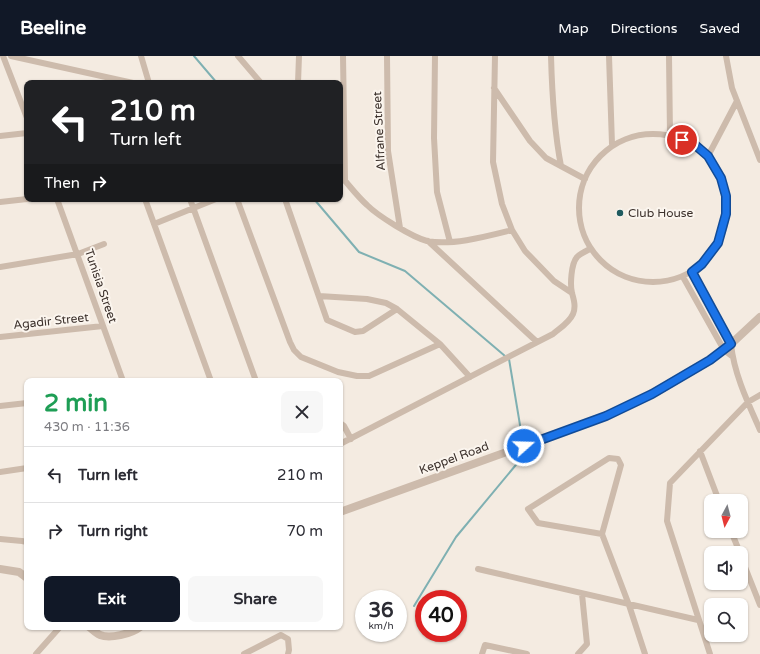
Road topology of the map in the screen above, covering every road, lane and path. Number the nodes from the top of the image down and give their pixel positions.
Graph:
1 (3, 56) edge
2 (12, 56) edge
3 (141, 56) edge
4 (238, 56) edge
5 (299, 56) edge
6 (343, 56) edge
7 (387, 56) edge
8 (435, 56) edge
9 (495, 56) edge
10 (551, 56) edge
11 (609, 56) edge
12 (669, 56) edge
13 (726, 56) edge
14 (100, 76) junction
15 (102, 80) edge
16 (119, 80) edge
17 (148, 80) edge
18 (258, 80) edge
19 (298, 80) edge
20 (494, 88) junction
21 (737, 101) junction
22 (24, 110) edge
23 (24, 133) edge
24 (670, 135) junction
25 (0, 136) edge
26 (612, 144) junction
27 (708, 156) junction
28 (760, 160) edge
29 (561, 166) junction
30 (343, 179) edge
31 (585, 179) junction
32 (345, 181) junction
33 (24, 199) edge
34 (0, 202) edge
35 (59, 202) edge
36 (146, 202) edge
37 (191, 202) edge
38 (209, 202) edge
39 (238, 202) edge
40 (286, 202) edge
41 (194, 208) junction
42 (154, 224) junction
43 (400, 228) junction
44 (512, 230) junction
45 (428, 241) junction
46 (450, 242) junction
47 (104, 244) dead end
48 (590, 249) junction
49 (78, 254) junction
50 (0, 267) edge
51 (692, 272) junction
52 (683, 277) junction
53 (572, 293) junction
54 (318, 296) junction
55 (706, 297) junction
56 (697, 301) junction
57 (397, 310) junction
58 (760, 317) edge
59 (103, 326) junction
60 (0, 337) edge
61 (537, 342) junction
62 (440, 344) junction
63 (731, 344) junction
64 (724, 350) junction
65 (732, 356) junction
66 (470, 377) junction
67 (122, 378) edge
68 (210, 378) edge
69 (255, 378) edge
70 (760, 394) edge
71 (748, 402) junction
72 (24, 403) edge
73 (0, 406) edge
74 (343, 425) edge
75 (760, 430) edge
76 (351, 438) junction
77 (343, 442) edge
78 (700, 451) junction
79 (24, 468) edge
80 (0, 472) edge
81 (716, 494) edge
82 (343, 511) edge
83 (602, 534) junction
84 (0, 539) edge
85 (24, 541) edge
86 (0, 569) edge
87 (478, 569) dead end
88 (748, 575) edge
89 (24, 576) edge
90 (582, 594) junction
91 (629, 605) junction
92 (760, 605) edge
93 (698, 620) junction
94 (57, 630) edge
95 (93, 630) edge
96 (136, 630) edge
97 (36, 654) edge
98 (244, 654) edge
99 (288, 654) edge
100 (482, 654) edge
101 (527, 654) edge
102 (578, 654) edge
103 (645, 654) edge
104 (710, 654) edge

1 - 22 street
2 - 14 street
3 - 17 street
4 - 18 street
5 - 19 street
6 - 32 street
7 - 43 street, Alfrane Street
8 - 46 street
9 - 20 street
10 - 29 street
11 - 26 street
12 - 24 street
13 - 21 street
14 - 15 street
14 - 16 street
20 - 29 street
20 - 44 street
21 - 27 street
21 - 28 street
23 - 25 street
24 - 26 street
24 - 27 street
26 - 31 street
27 - 51 street
29 - 31 street
30 - 32 street
31 - 48 street
32 - 43 street
33 - 34 street
35 - 49 street, Tunisia Street
36 - 42 street
37 - 41 street
38 - 41 street
39 - 62 street
40 - 54 street
41 - 42 street
41 - 69 street
42 - 68 street
43 - 45 street
44 - 46 street
44 - 53 street
45 - 46 street
45 - 61 street
47 - 49 street
48 - 52 street
48 - 53 street
49 - 50 street
49 - 59 street, Tunisia Street
51 - 52 street
51 - 55 street
52 - 56 street
53 - 61 street
54 - 57 street
54 - 57 street
55 - 56 street
55 - 63 street
56 - 64 street
57 - 62 street
58 - 63 street, Keppel Road
59 - 60 street, Agadir Street
59 - 67 street, Tunisia Street
61 - 66 street
62 - 66 street
63 - 64 street, Keppel Road
63 - 65 street
64 - 65 street
64 - 82 street, Keppel Road
65 - 71 street
66 - 76 street
70 - 71 street
71 - 75 street
71 - 78 street
72 - 73 street
74 - 76 street
76 - 77 street
78 - 81 street
78 - 93 street
79 - 80 street
83 - 83 street
83 - 91 street
84 - 85 street
86 - 89 street
87 - 90 street
88 - 92 street
90 - 91 street
90 - 102 street
91 - 93 street
91 - 103 street
93 - 104 street
94 - 97 street
95 - 96 street
98 - 99 street
100 - 101 street

